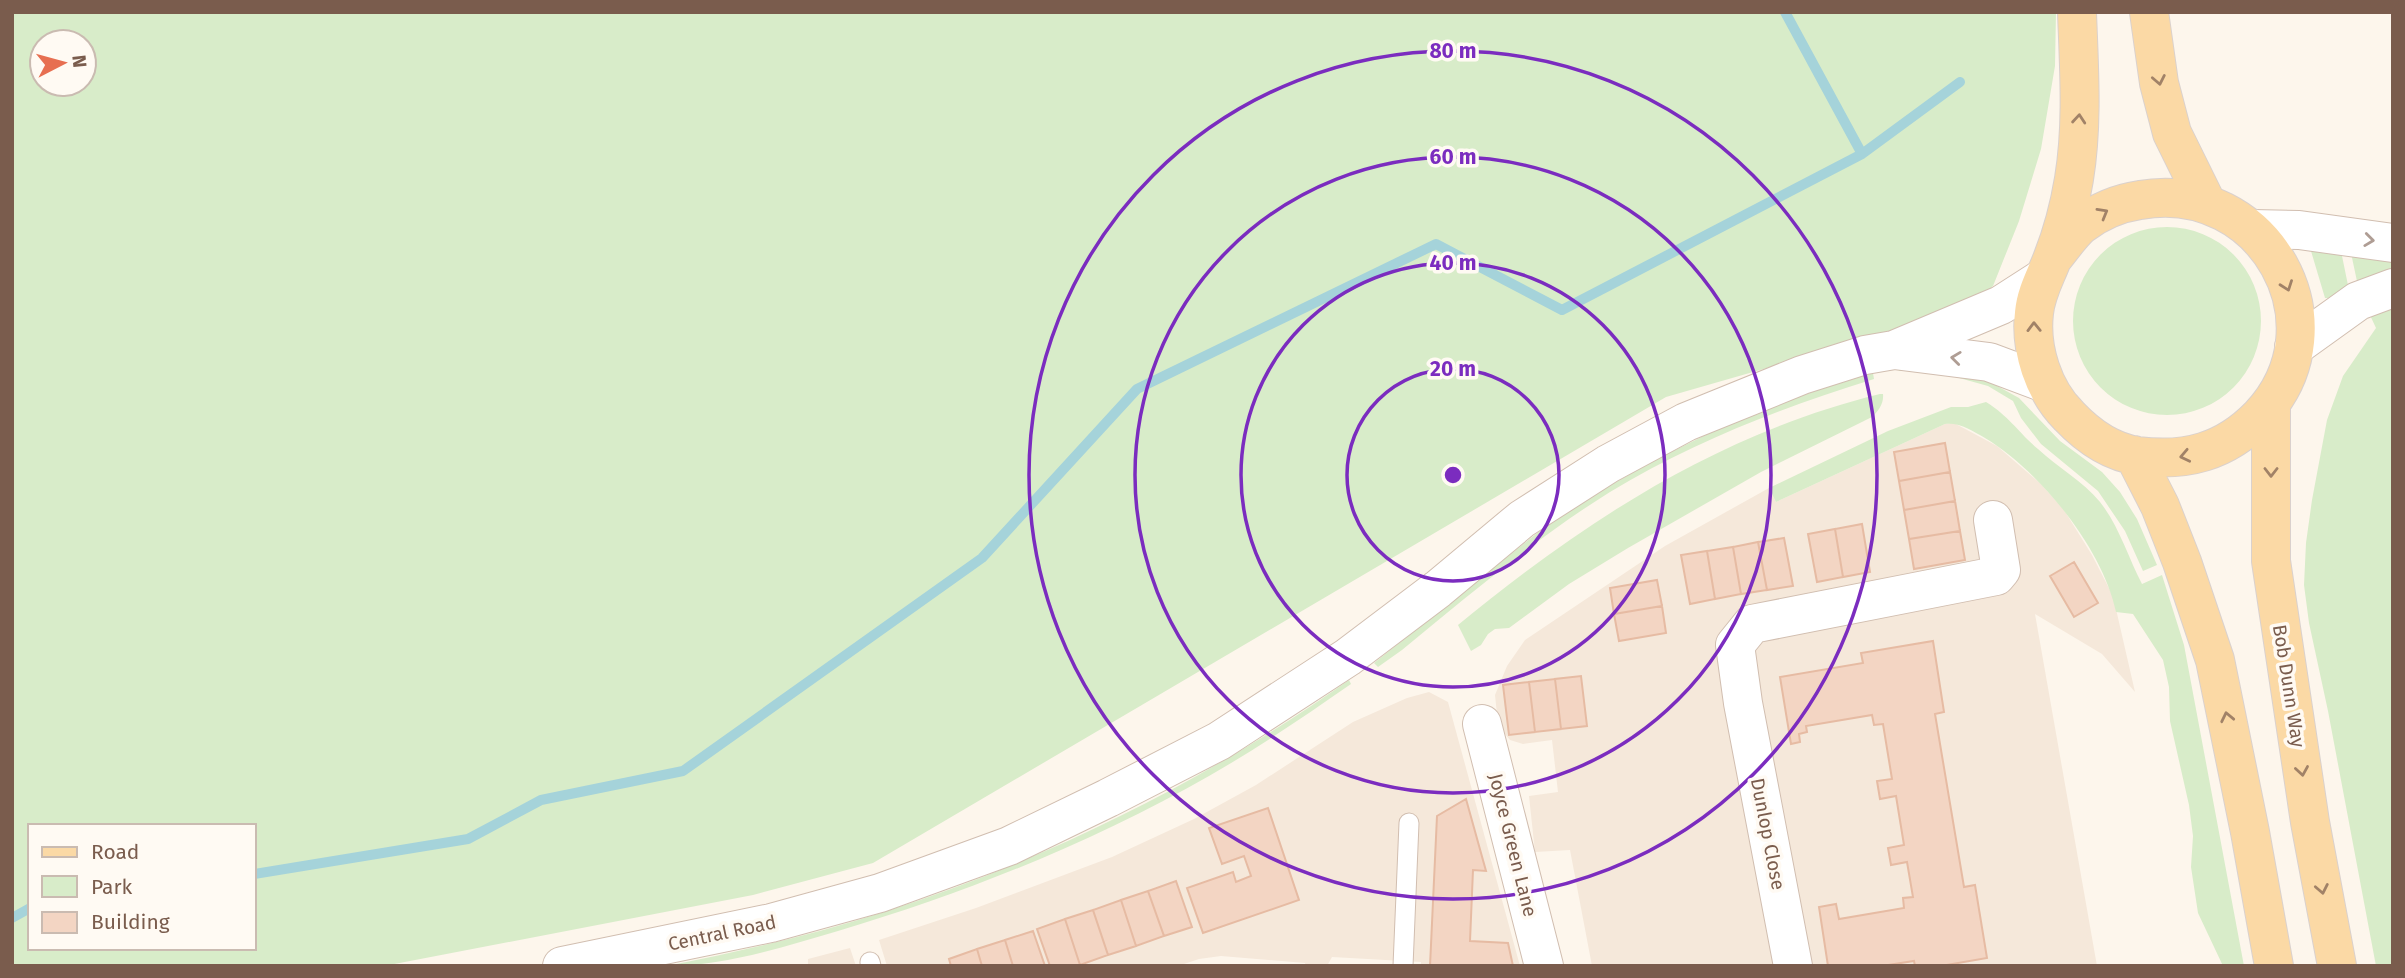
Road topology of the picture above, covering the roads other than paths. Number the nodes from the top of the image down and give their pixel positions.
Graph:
1 (2077, 12) edge
2 (2149, 12) edge
3 (2206, 202) junction
4 (2252, 229) junction
5 (2393, 243) edge
6 (2048, 268) junction
7 (2393, 288) edge
8 (2294, 346) junction
9 (1894, 350) junction
10 (2045, 383) junction
11 (2271, 404) junction
12 (2134, 455) junction
13 (1993, 520) dead end
14 (1482, 724) dead end
15 (1409, 823) dead end
16 (562, 966) edge
17 (1403, 966) edge
18 (1544, 966) edge
19 (1793, 966) edge
20 (2274, 966) edge
21 (2337, 966) edge

6 -> 1 main road
2 -> 3 main road
3 - 4 main road
6 -> 3 main road
4 -> 5 street
4 -> 8 main road
6 - 9 street
10 -> 6 main road
7 - 8 street
8 - 11 main road
10 -> 9 street
9 - 16 street, Central Road
10 - 12 main road
11 -> 12 main road
11 -> 21 main road, Bob Dunn Way
20 -> 12 main road
13 - 19 street, Dunlop Close
14 - 18 street, Joyce Green Lane
15 - 17 lane

